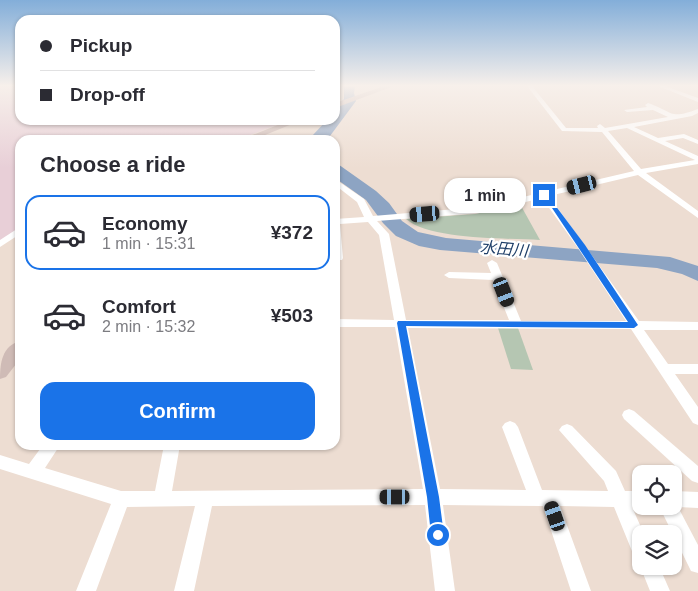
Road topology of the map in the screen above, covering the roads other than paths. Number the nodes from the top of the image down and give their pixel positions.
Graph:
1 (551, 114) edge
2 (665, 114) edge
3 (690, 114) edge
4 (673, 117) junction
5 (285, 125) edge
6 (626, 125) junction
7 (601, 127) junction
8 (259, 135) edge
9 (657, 140) junction
10 (698, 142) edge
11 (698, 161) edge
12 (640, 172) junction
13 (340, 185) edge
14 (544, 195) junction
15 (697, 214) edge
16 (370, 219) junction
17 (340, 222) edge
18 (15, 234) edge
19 (0, 244) edge
20 (492, 263) dead end
21 (450, 275) dead end
22 (498, 277) junction
23 (340, 323) edge
24 (402, 323) junction
25 (516, 324) junction
26 (634, 325) junction
27 (698, 326) edge
28 (15, 354) edge
29 (665, 369) junction
30 (698, 369) edge
31 (0, 372) edge
32 (629, 415) dead end
33 (698, 419) edge
34 (510, 427) dead end
35 (567, 430) dead end
36 (48, 450) edge
37 (171, 450) edge
38 (0, 462) edge
39 (33, 472) junction
40 (698, 476) edge
41 (433, 497) junction
42 (543, 498) junction
43 (619, 498) junction
44 (121, 499) junction
45 (162, 499) junction
46 (205, 499) junction
47 (632, 499) edge
48 (682, 500) edge
49 (698, 500) edge
50 (673, 515) edge
51 (632, 528) edge
52 (698, 564) edge
53 (653, 575) edge
54 (86, 591) edge
55 (184, 591) edge
56 (445, 591) edge
57 (581, 591) edge
58 (660, 591) edge

1 - 7 street
2 - 4 street
3 - 4 street
4 - 6 street
5 - 8 main road
6 - 7 street
6 - 9 street
7 - 12 street
9 - 10 street
9 - 11 street
11 - 12 street
12 - 14 street
12 - 15 street
13 - 16 street
14 - 16 street
14 - 26 street
16 - 17 street
16 - 24 street
18 - 19 street
20 - 22 street
21 - 22 street
22 - 25 street
23 - 24 street
24 - 25 street
24 - 41 street
25 - 26 street
26 - 27 street
26 - 29 street
28 - 31 main road
29 - 30 street
29 - 33 street
32 - 40 street
34 - 42 street
35 - 43 street
36 - 39 street
37 - 45 street
38 - 39 street
39 - 44 street
41 - 42 street
41 - 46 street
41 - 56 street
42 - 43 street
42 - 57 street
43 - 47 street
43 - 51 street
44 - 45 street
44 - 54 street
45 - 46 street
46 - 55 street
48 - 49 street
50 - 52 street
53 - 58 street

